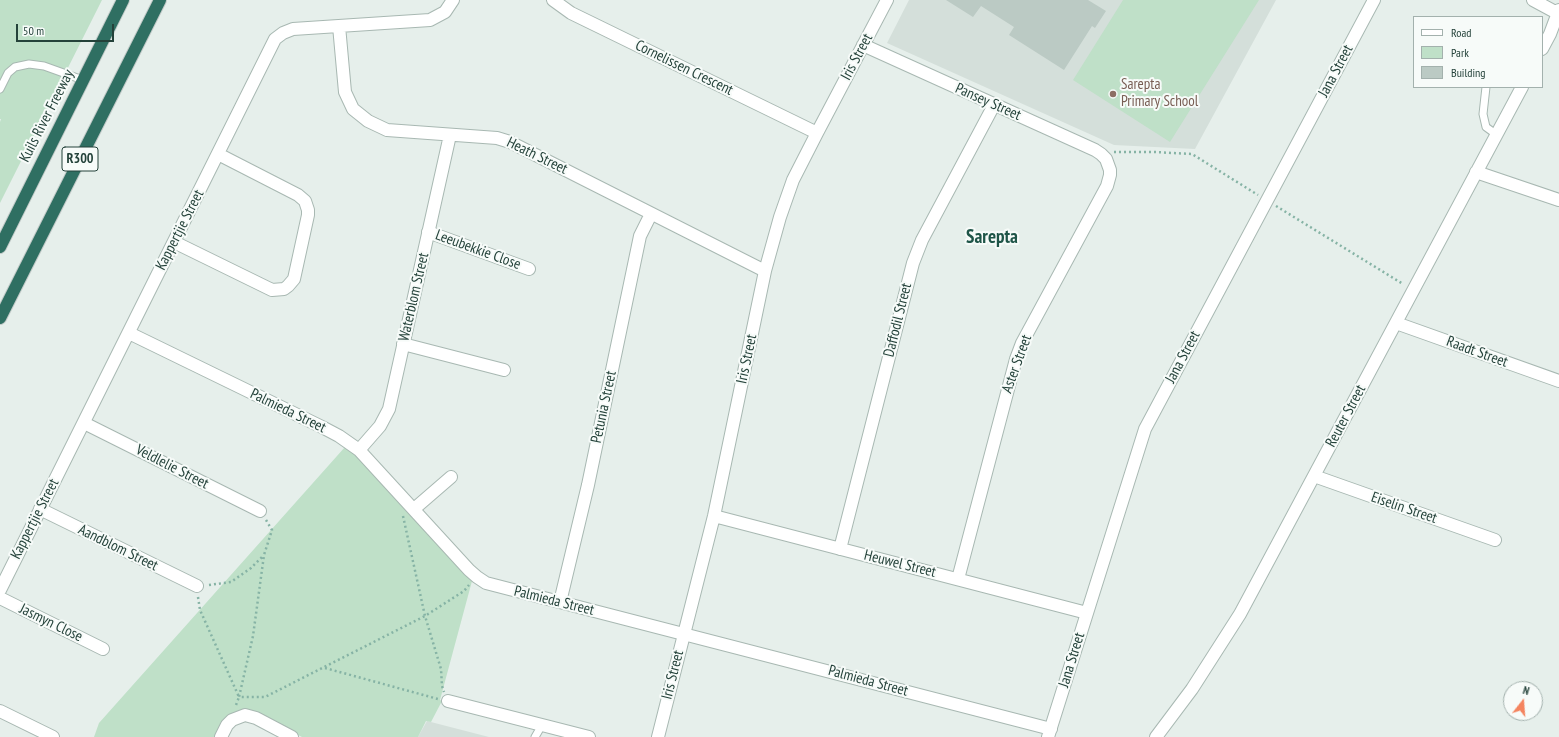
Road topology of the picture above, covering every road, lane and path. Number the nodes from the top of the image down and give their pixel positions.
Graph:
1 (123, 0) edge
2 (160, 0) edge
3 (453, 0) edge
4 (553, 0) edge
5 (887, 0) edge
6 (1374, 0) edge
7 (1533, 0) edge
8 (1559, 12) edge
9 (339, 26) junction
10 (864, 45) junction
11 (1543, 47) edge
12 (83, 80) junction
13 (1486, 88) edge
14 (1521, 88) edge
15 (0, 89) edge
16 (994, 105) junction
17 (817, 133) junction
18 (1496, 134) junction
19 (450, 135) junction
20 (218, 154) junction
21 (1109, 164) joint
22 (1476, 172) junction
23 (1559, 200) edge
24 (651, 214) junction
25 (428, 232) junction
26 (174, 242) junction
27 (0, 247) edge
28 (529, 269) dead end
29 (765, 271) junction
30 (0, 318) edge
31 (1396, 323) junction
32 (129, 333) junction
33 (403, 344) junction
34 (504, 370) dead end
35 (1559, 381) edge
36 (84, 423) junction
37 (359, 450) junction
38 (451, 476) dead end
39 (1314, 476) junction
40 (400, 494) junction
41 (40, 509) junction
42 (414, 509) junction
43 (260, 511) joint
44 (714, 516) junction
45 (1495, 540) dead end
46 (840, 549) junction
47 (264, 555) junction
48 (477, 578) junction
49 (958, 579) junction
50 (197, 586) junction
51 (0, 590) edge
52 (0, 598) edge
53 (560, 602) junction
54 (1087, 613) junction
55 (425, 616) junction
56 (684, 634) junction
57 (103, 649) dead end
58 (325, 668) junction
59 (238, 697) junction
60 (448, 701) junction
61 (0, 711) edge
62 (232, 720) junction
63 (542, 725) junction
64 (1049, 733) edge
65 (40, 734) edge
66 (53, 737) edge
67 (221, 737) edge
68 (292, 737) edge
69 (535, 737) edge
70 (589, 737) edge
71 (658, 737) edge
72 (1156, 737) edge

1 - 12 highway, Kuils River Freeway / R300
2 - 30 highway, R300
3 - 9 street, Kappertjie Street
4 - 17 street, Cornelissen Crescent
5 - 10 street, Iris Street
6 - 54 street, Jana Street
7 - 8 street
8 - 11 street
9 - 19 street, Heath Street
9 - 20 street, Kappertjie Street
10 - 16 street, Pansey Street
10 - 17 street, Iris Street
12 - 15 lane
12 - 27 highway, Kuils River Freeway / R300
13 - 18 lane
14 - 18 street, Reuter Street
16 - 21 street, Pansey Street
16 - 46 street, Daffodil Street
17 - 29 street, Iris Street
18 - 22 street, Reuter Street
19 - 24 street, Heath Street
19 - 25 street, Waterblom Street
20 - 26 street, Kappertjie Street
20 - 26 street
21 - 49 street, Aster Street
22 - 23 street
22 - 31 street, Reuter Street
24 - 29 street, Heath Street
24 - 53 street, Petunia Street
25 - 28 street, Leeubekkie Close
25 - 33 street, Waterblom Street
26 - 32 street, Kappertjie Street
29 - 44 street, Iris Street
31 - 35 street, Raadt Street
31 - 39 street, Reuter Street
32 - 36 street, Kappertjie Street
32 - 37 street, Palmieda Street
33 - 34 street
33 - 37 street, Waterblom Street
36 - 41 street, Kappertjie Street
36 - 43 street, Veldlelie Street
37 - 40 street, Palmieda Street
38 - 42 street
39 - 45 street, Eiselin Street
39 - 72 street, Reuter Street
40 - 42 street, Palmieda Street
40 - 55 path
41 - 50 street, Aandblom Street
41 - 51 street, Kappertjie Street
42 - 48 street, Palmieda Street
43 - 47 path
44 - 46 street, Heuwel Street
44 - 56 street, Iris Street
46 - 49 street, Heuwel Street
47 - 50 path
47 - 59 path
48 - 53 street, Palmieda Street
48 - 55 path
49 - 54 street, Heuwel Street
50 - 59 path
52 - 57 street, Jasmyn Close
53 - 56 street, Palmieda Street
54 - 64 street, Jana Street
55 - 58 path
55 - 60 path
56 - 64 street, Palmieda Street
56 - 71 street, Iris Street
58 - 59 path
58 - 60 path
59 - 62 path
60 - 63 street
61 - 65 street
62 - 67 street
62 - 68 street
63 - 69 lane
63 - 70 street
65 - 66 street

